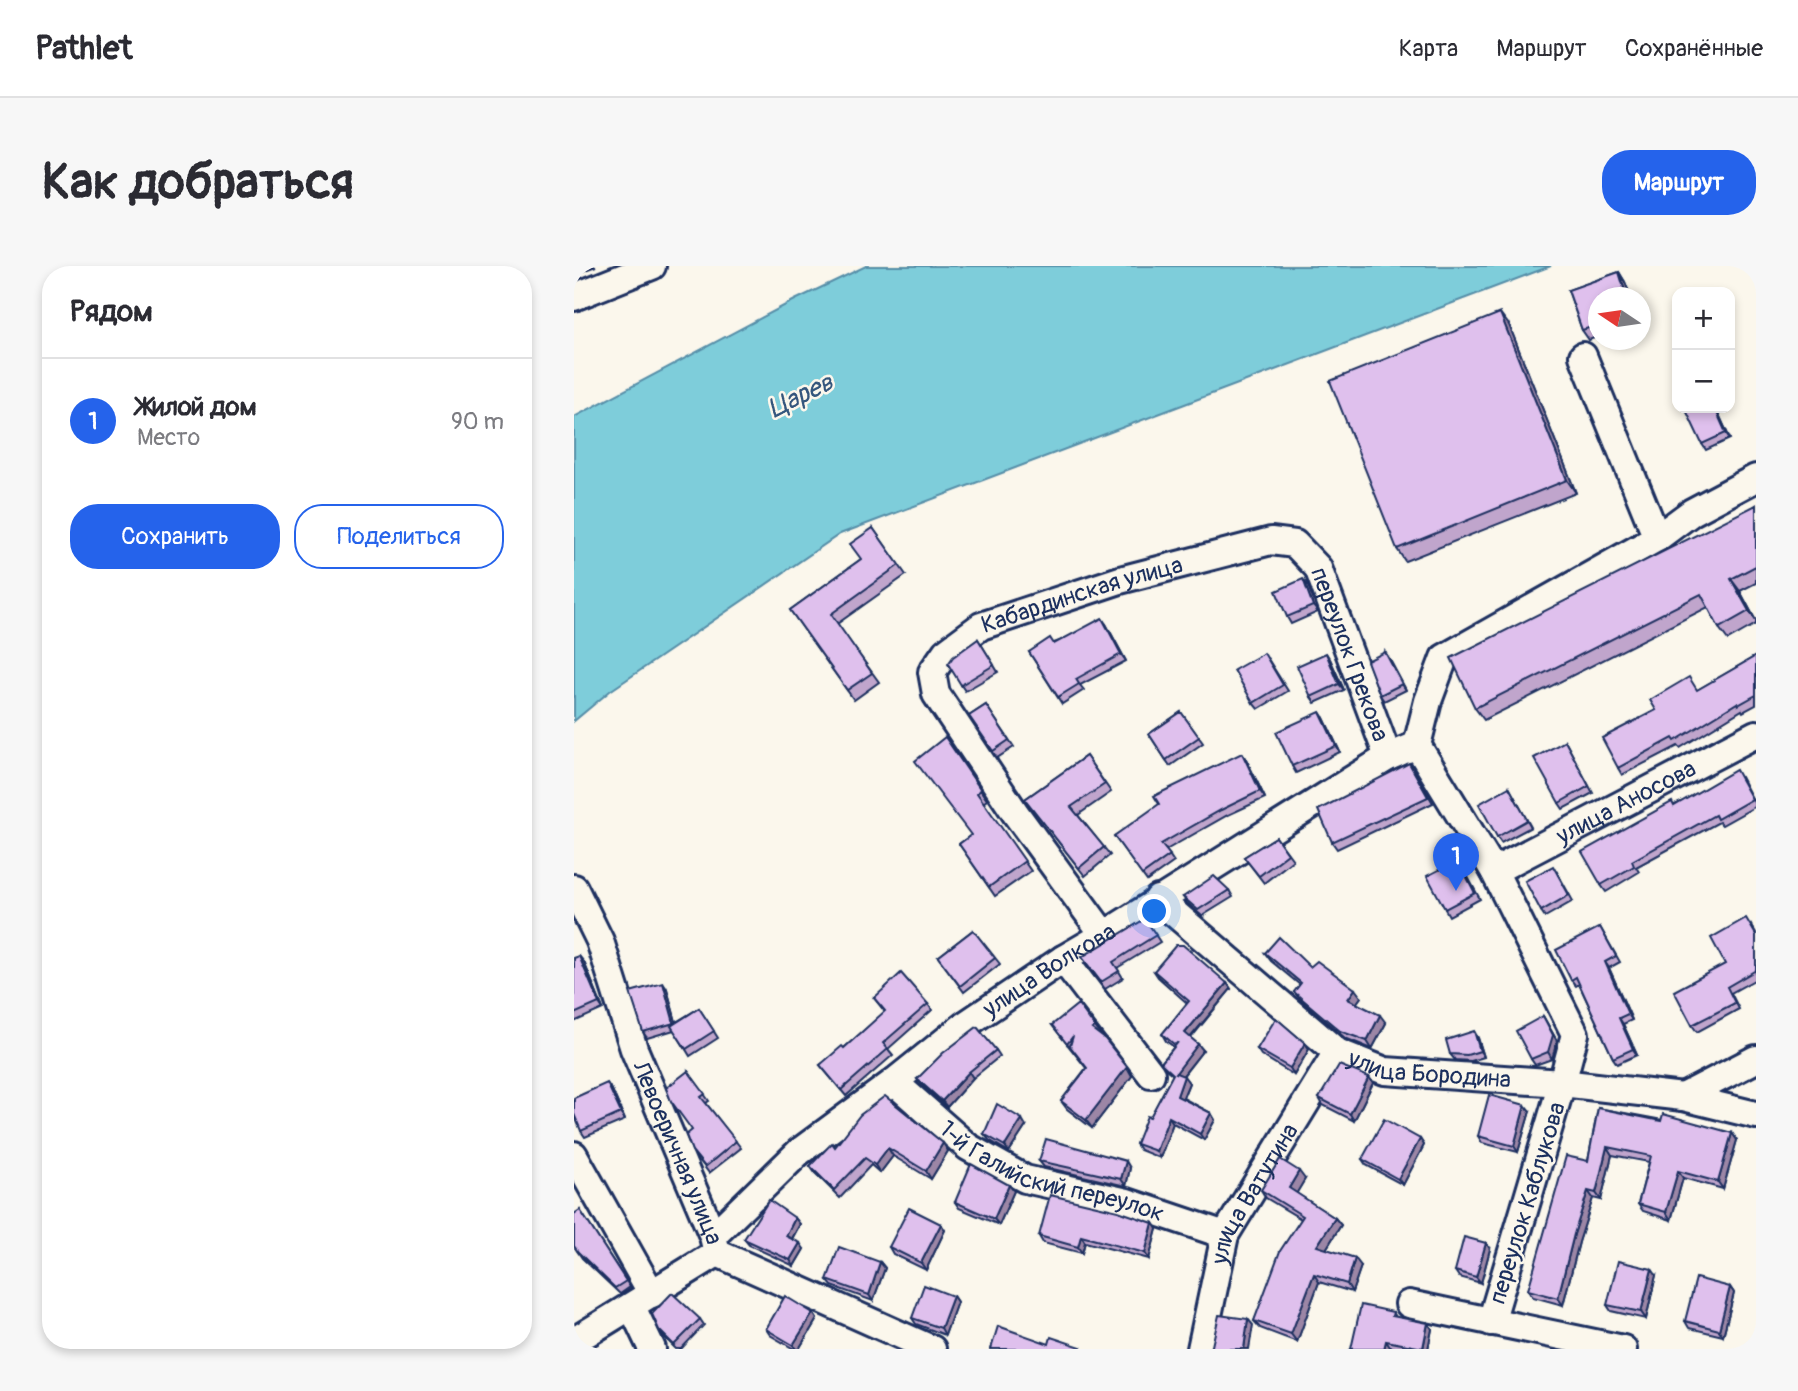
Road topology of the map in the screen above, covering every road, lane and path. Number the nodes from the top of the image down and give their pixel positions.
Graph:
1 (639, 268) edge
2 (574, 297) edge
3 (1583, 356) dead end
4 (1756, 478) edge
5 (1657, 538) junction
6 (1271, 541) joint
7 (1756, 734) edge
8 (1417, 745) junction
9 (1388, 757) junction
10 (1494, 871) junction
11 (574, 888) edge
12 (1158, 899) junction
13 (1104, 935) junction
14 (1063, 958) junction
15 (1337, 1052) junction
16 (1756, 1059) edge
17 (1151, 1074) dead end
18 (894, 1082) junction
19 (1562, 1083) junction
20 (1683, 1097) junction
21 (1756, 1115) edge
22 (574, 1155) edge
23 (1225, 1236) junction
24 (715, 1244) junction
25 (642, 1301) junction
26 (1409, 1304) dead end
27 (1491, 1322) junction
28 (574, 1342) edge
29 (924, 1346) edge
30 (652, 1349) edge
31 (1201, 1349) edge
32 (1623, 1349) edge

1 - 2 street
3 - 5 street
4 - 5 street
5 - 8 street
6 - 9 street, переулок Грекова
6 - 13 street, Кабардинская улица
7 - 10 street, улица Аносова
8 - 9 street, улица Волкова
8 - 10 street, переулок Каблукова
9 - 12 street, улица Волкова
10 - 19 street, переулок Каблукова
11 - 24 street, Левоеричная улица
12 - 13 street, улица Волкова
12 - 15 street, улица Бородина
13 - 14 street, улица Волкова
14 - 17 street
14 - 18 street, улица Волкова
15 - 19 street, улица Бородина
15 - 23 street, улица Ватутина
16 - 20 street
18 - 23 street, 1-й Галийский переулок
18 - 24 street, улица Волкова
19 - 20 street, улица Бородина
19 - 27 street, переулок Каблукова
20 - 21 street, улица Бородина
22 - 25 street
23 - 31 street, улица Ватутина
24 - 25 street, улица Волкова
24 - 29 street, Левоеричная улица
25 - 28 street, улица Волкова
25 - 30 street
26 - 27 street
27 - 32 street

